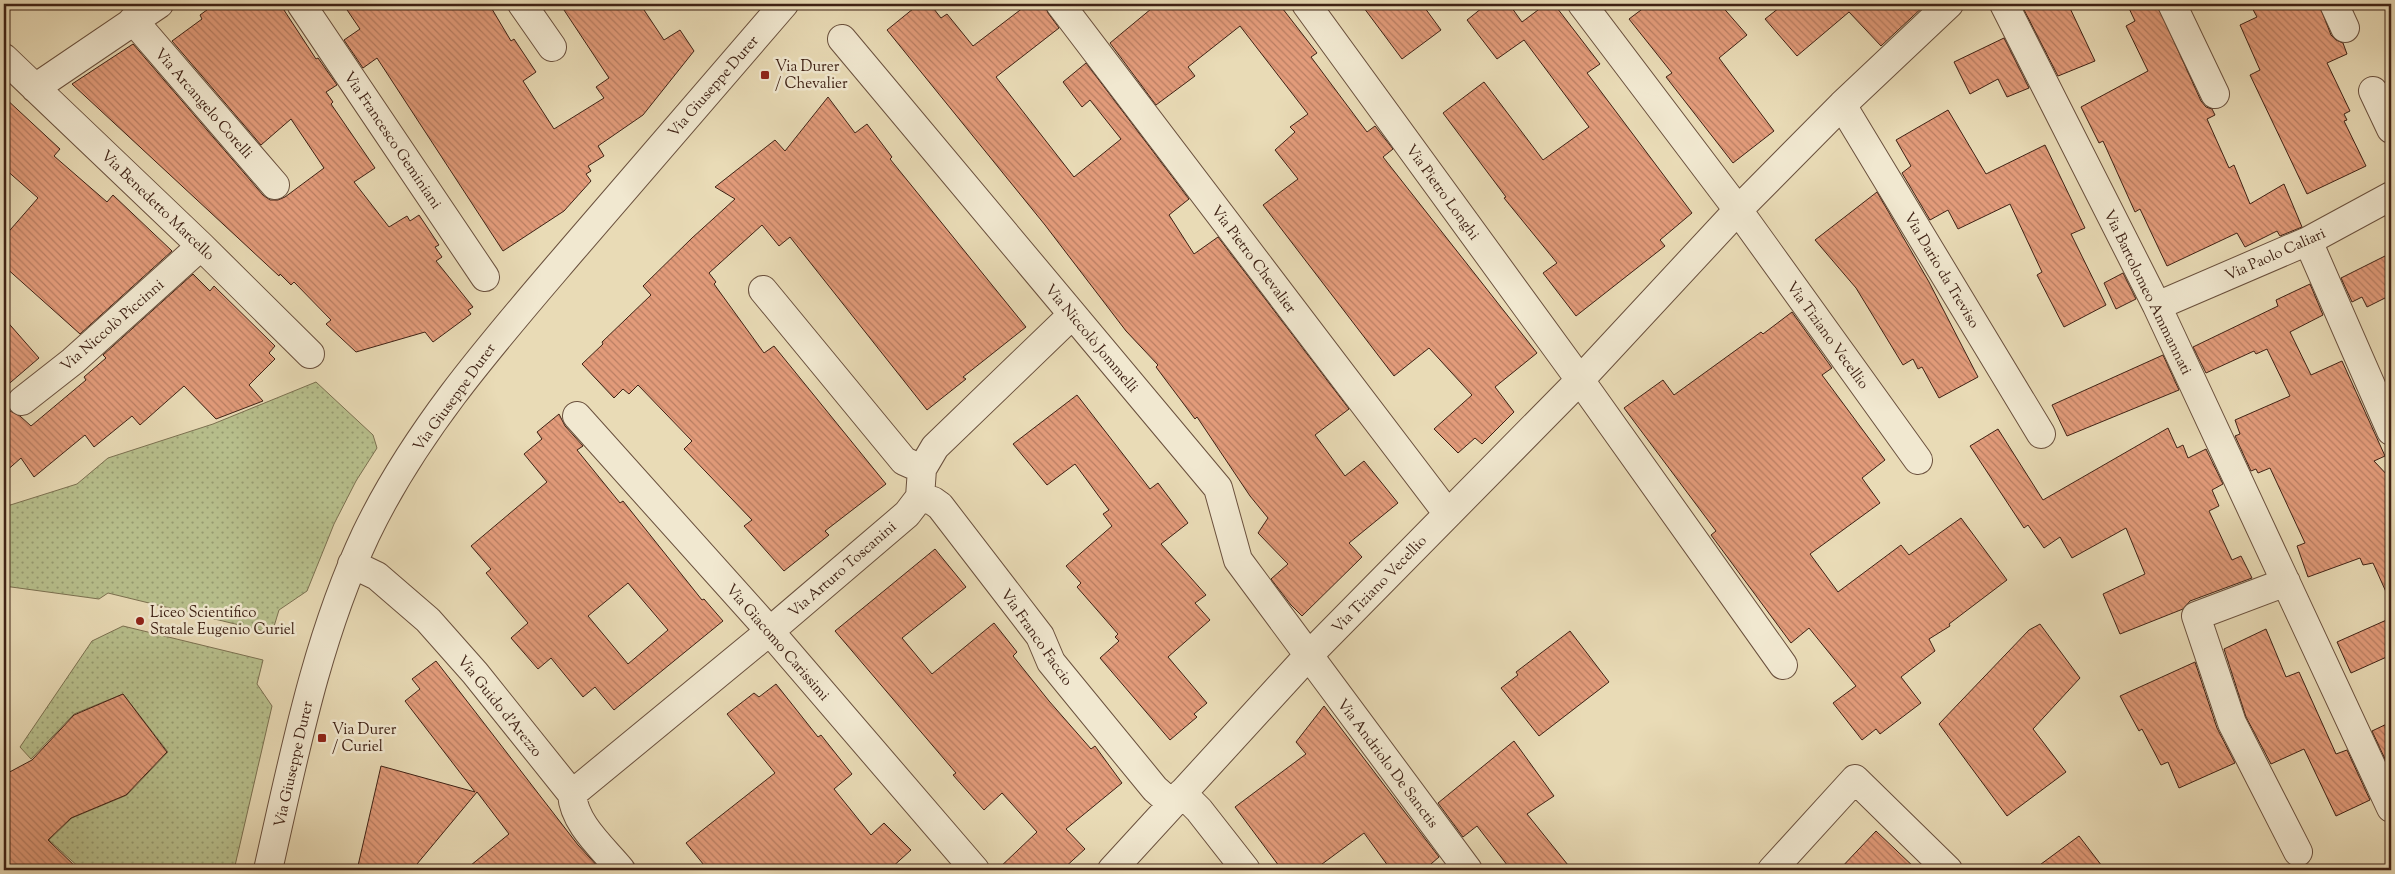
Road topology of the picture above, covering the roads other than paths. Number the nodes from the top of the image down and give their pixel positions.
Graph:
1 (159, 4) edge
2 (301, 4) edge
3 (522, 4) edge
4 (784, 4) edge
5 (1060, 4) edge
6 (1306, 4) edge
7 (1582, 4) edge
8 (1950, 4) edge
9 (2004, 4) edge
10 (2172, 4) edge
11 (2334, 4) edge
12 (133, 20) junction
13 (2345, 28) dead end
14 (842, 39) dead end
15 (552, 47) dead end
16 (7, 68) edge
17 (35, 88) junction
18 (2373, 90) dead end
19 (2215, 94) dead end
20 (1842, 105) junction
21 (2391, 129) edge
22 (275, 185) dead end
23 (2391, 196) edge
24 (1738, 210) junction
25 (2308, 241) junction
26 (201, 246) junction
27 (486, 277) dead end
28 (763, 290) dead end
29 (2157, 306) junction
30 (1072, 315) junction
31 (310, 354) dead end
32 (1580, 380) junction
33 (22, 401) dead end
34 (577, 416) dead end
35 (2391, 431) edge
36 (2042, 434) dead end
37 (1918, 460) dead end
38 (922, 468) junction
39 (920, 497) junction
40 (1448, 514) junction
41 (352, 564) junction
42 (2286, 582) junction
43 (770, 631) junction
44 (1308, 656) junction
45 (1783, 665) dead end
46 (572, 794) junction
47 (1177, 798) junction
48 (2391, 808) edge
49 (2298, 852) dead end
50 (268, 870) edge
51 (621, 870) edge
52 (975, 870) edge
53 (1112, 870) edge
54 (1246, 870) edge
55 (1468, 870) edge
56 (1772, 870) edge
57 (1948, 870) edge

1 - 12 street
2 - 27 street, Via Francesco Geminiani
3 - 15 street
4 - 41 street, Via Giuseppe Durer
5 - 40 street, Via Pietro Chevalier
6 - 32 street, Via Pietro Longhi
7 - 24 street
8 - 20 street, Via Tiziano Vecellio
9 - 29 street, Via Bartolomeo Ammannati
10 - 19 street
11 - 13 street
12 - 17 street
12 - 22 street, Via Arcangelo Corelli
14 - 30 street, Via Niccolò Jommelli
16 - 17 street, Via Benedetto Marcello
17 - 26 street, Via Benedetto Marcello
18 - 21 street
20 - 24 street, Via Tiziano Vecellio
20 - 36 street, Via Dario da Treviso
23 - 25 street, Via Paolo Caliari
24 - 32 street, Via Tiziano Vecellio
24 - 37 street, Via Tiziano Vecellio
25 - 29 street, Via Paolo Caliari
25 - 35 street
26 - 31 street, Via Benedetto Marcello
26 - 33 street, Via Niccolò Piccinni
28 - 38 street
29 - 42 street, Via Bartolomeo Ammannati
30 - 38 street
30 - 44 street, Via Niccolò Jommelli
32 - 40 street, Via Tiziano Vecellio
32 - 45 street
34 - 43 street, Via Giacomo Carissimi
38 - 39 street
39 - 43 street, Via Arturo Toscanini
39 - 47 street, Via Franco Faccio
40 - 44 street, Via Tiziano Vecellio
41 - 46 street, Via Guido d'Arezzo
41 - 50 street, Via Giuseppe Durer
42 - 48 street, Via Bartolomeo Ammannati
42 - 49 street
43 - 46 street, Via Arturo Toscanini
43 - 52 street, Via Giacomo Carissimi
44 - 47 street, Via Tiziano Vecellio
44 - 55 street, Via Andriolo De Sanctis
46 - 51 street, Via Guido d'Arezzo
47 - 53 street, Via Tiziano Vecellio
47 - 54 street
56 - 57 street

